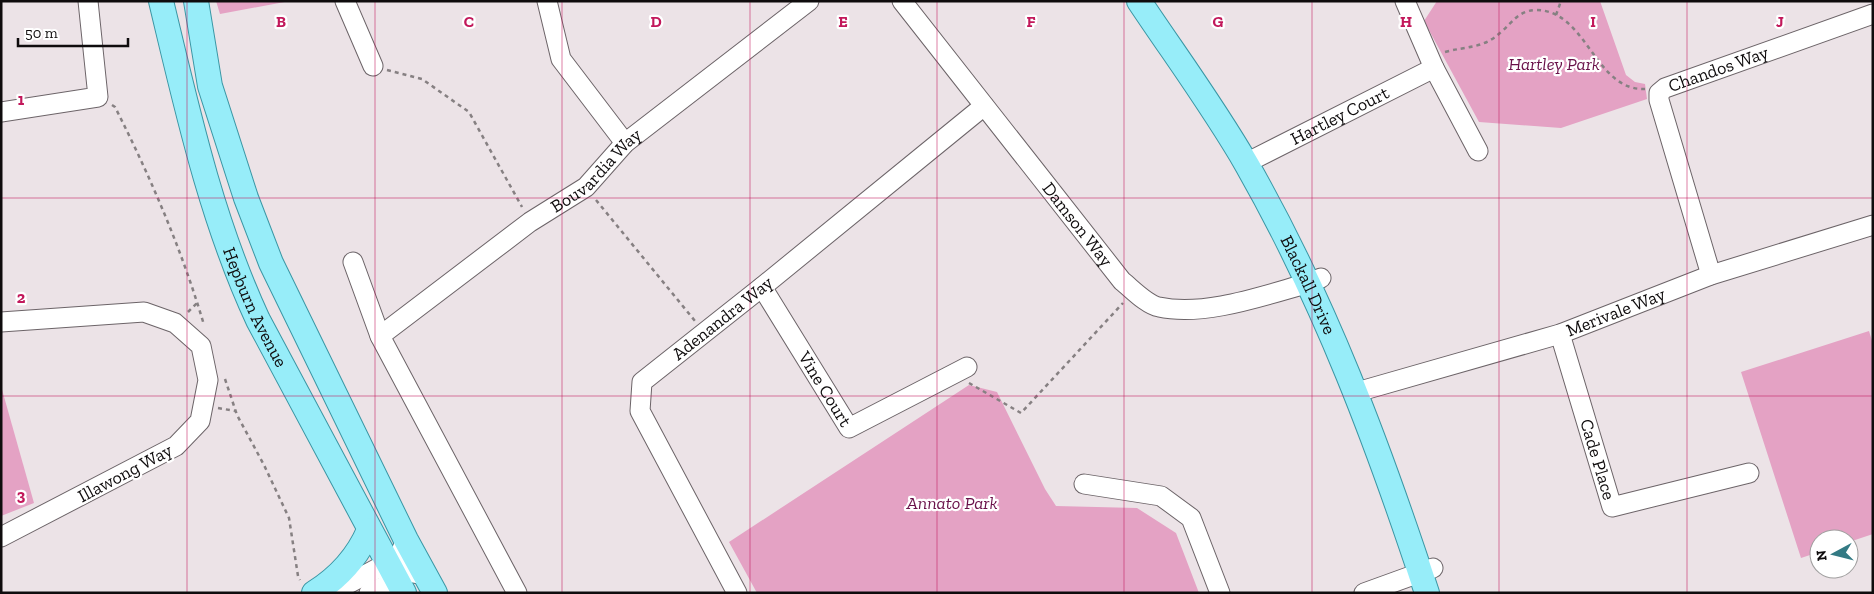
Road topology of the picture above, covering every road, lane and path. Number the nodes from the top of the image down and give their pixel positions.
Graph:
1 (88, 1) edge
2 (160, 1) edge
3 (196, 1) edge
4 (345, 1) edge
5 (547, 1) edge
6 (809, 1) edge
7 (902, 1) edge
8 (1139, 1) edge
9 (1153, 1) edge
10 (1405, 1) edge
11 (1561, 1) edge
12 (1873, 14) edge
13 (1556, 15) junction
14 (1432, 64) junction
15 (373, 66) joint
16 (1666, 88) junction
17 (984, 106) junction
18 (1, 112) edge
19 (624, 143) junction
20 (1478, 151) dead end
21 (1252, 161) junction
22 (586, 187) junction
23 (530, 222) junction
24 (1873, 225) edge
25 (353, 262) dead end
26 (1711, 275) junction
27 (1315, 281) junction
28 (762, 287) junction
29 (1134, 291) junction
30 (1, 322) edge
31 (704, 332) junction
32 (1560, 334) junction
33 (380, 336) junction
34 (961, 371) joint
35 (1363, 391) junction
36 (1748, 473) dead end
37 (1084, 484) dead end
38 (369, 530) junction
39 (1, 538) edge
40 (406, 540) junction
41 (391, 570) junction
42 (1427, 578) edge
43 (429, 584) edge
44 (314, 593) edge
45 (331, 593) edge
46 (369, 593) edge
47 (404, 593) edge
48 (517, 593) edge
49 (737, 593) edge
50 (1220, 593) edge
51 (1364, 593) edge
52 (1441, 593) edge

1 - 18 street
2 - 38 main road, Hepburn Avenue
3 - 40 main road, Hepburn Avenue
4 - 15 street
5 - 19 street
6 - 19 street, Bouvardia Way
7 - 17 street, Damson Way
8 - 21 main road, Blackall Drive
9 - 21 main road, Blackall Drive
10 - 14 street
11 - 13 path
12 - 16 street, Chandos Way
13 - 14 path
13 - 16 path
14 - 20 street
14 - 21 street, Hartley Court
15 - 23 path
16 - 26 street, Chandos Way
17 - 28 street, Adenandra Way
17 - 29 street, Damson Way
19 - 22 street, Bouvardia Way
21 - 27 main road, Blackall Drive
22 - 23 street, Bouvardia Way
22 - 31 path
23 - 33 street, Bouvardia Way
24 - 26 street, Merivale Way
25 - 33 street
26 - 32 street, Merivale Way
27 - 29 street, Damson Way
27 - 35 main road, Blackall Drive
28 - 31 street, Adenandra Way
28 - 34 street, Vine Court
29 - 34 path
30 - 39 street, Illawong Way
31 - 49 street, Adenandra Way
32 - 35 street, Merivale Way
32 - 36 street, Cade Place
33 - 48 street
35 - 42 main road, Blackall Drive
37 - 50 street
38 - 41 main road, Hepburn Avenue
38 - 44 main road
40 - 41 street
40 - 43 main road, Hepburn Avenue
41 - 43 street
41 - 45 street
41 - 46 street
41 - 47 main road, Hepburn Avenue
42 - 51 street
42 - 52 main road, Blackall Drive

